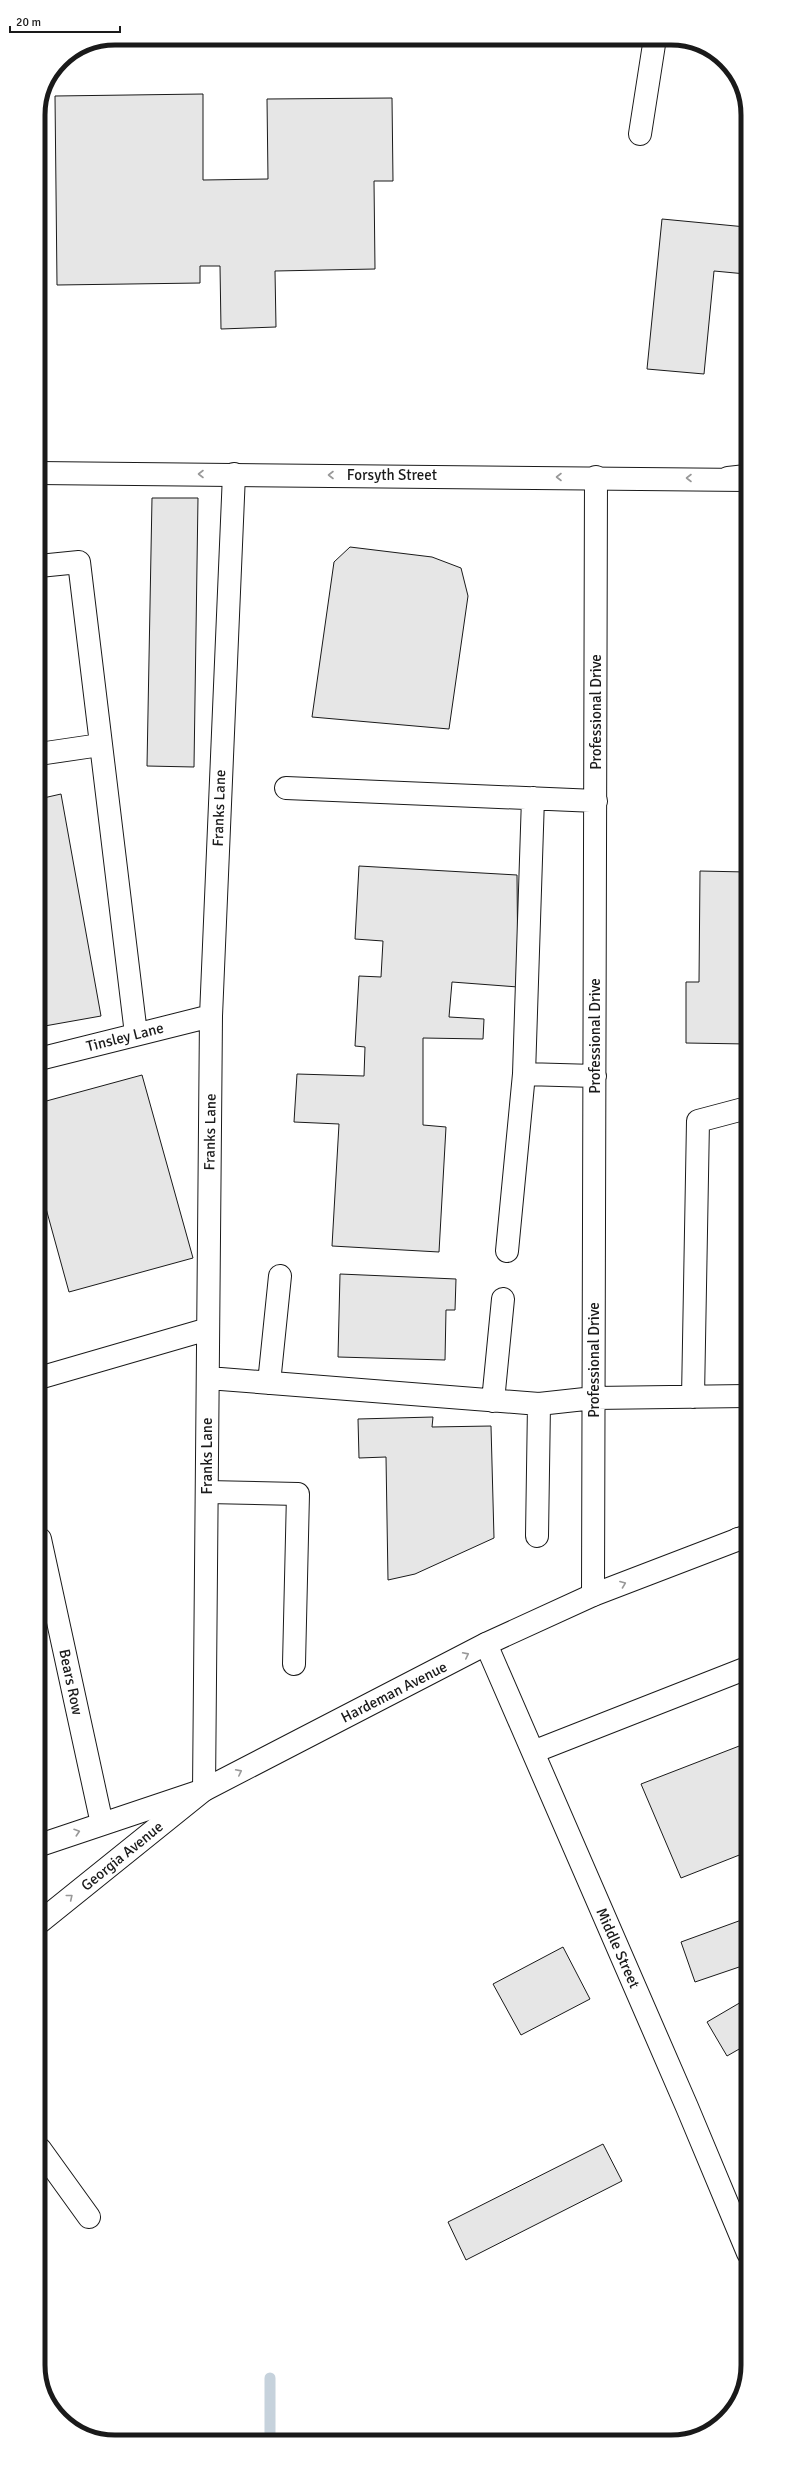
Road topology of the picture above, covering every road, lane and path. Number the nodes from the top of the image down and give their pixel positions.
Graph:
1 (654, 45) edge
2 (640, 134) dead end
3 (45, 473) edge
4 (234, 474) junction
5 (596, 477) junction
6 (740, 478) edge
7 (45, 565) edge
8 (100, 744) junction
9 (45, 753) edge
10 (286, 788) dead end
11 (533, 798) junction
12 (596, 801) junction
13 (211, 1016) junction
14 (136, 1034) junction
15 (45, 1057) edge
16 (524, 1074) junction
17 (595, 1076) junction
18 (741, 1110) edge
19 (507, 1251) dead end
20 (280, 1276) dead end
21 (503, 1299) dead end
22 (208, 1329) junction
23 (45, 1376) edge
24 (208, 1378) junction
25 (269, 1383) junction
26 (741, 1396) edge
27 (693, 1397) junction
28 (594, 1398) junction
29 (493, 1401) junction
30 (539, 1404) junction
31 (207, 1492) junction
32 (537, 1536) dead end
33 (741, 1539) edge
34 (45, 1562) edge
35 (593, 1595) junction
36 (486, 1644) junction
37 (294, 1664) dead end
38 (741, 1670) edge
39 (533, 1752) junction
40 (204, 1790) junction
41 (102, 1824) junction
42 (45, 1842) edge
43 (45, 1918) edge
44 (45, 2156) edge
45 (89, 2217) dead end
46 (741, 2236) edge

1 - 2 street
4 -> 3 street, Forsyth Street
5 -> 4 street, Forsyth Street
4 - 13 street, Franks Lane
6 -> 5 street, Forsyth Street
5 - 12 street, Professional Drive
7 - 8 street
8 - 9 street
8 - 14 street
10 - 11 street
11 - 12 street
11 - 16 street
12 - 17 street, Professional Drive
13 - 14 street, Tinsley Lane
13 - 22 street, Franks Lane
14 - 15 street, Tinsley Lane
16 - 17 street
16 - 19 street
17 - 28 street, Professional Drive
18 - 27 street
20 - 25 street
21 - 29 street
22 - 23 street
22 - 24 street, Franks Lane
24 - 25 street
24 - 31 street, Franks Lane
25 - 29 street
26 - 27 street
27 - 28 street
28 - 30 street
28 - 35 street, Professional Drive
29 - 30 street
30 - 32 street
31 - 37 street
31 - 40 street, Franks Lane
35 -> 33 street, Hardeman Avenue
34 - 41 street, Bears Row
35 - 36 street, Hardeman Avenue
36 - 39 street, Middle Street
40 -> 36 street, Hardeman Avenue
38 - 39 street
39 - 46 street, Middle Street
40 - 41 street, Hardeman Avenue
43 -> 40 street, Georgia Avenue
42 -> 41 street, Hardeman Avenue
44 - 45 street

